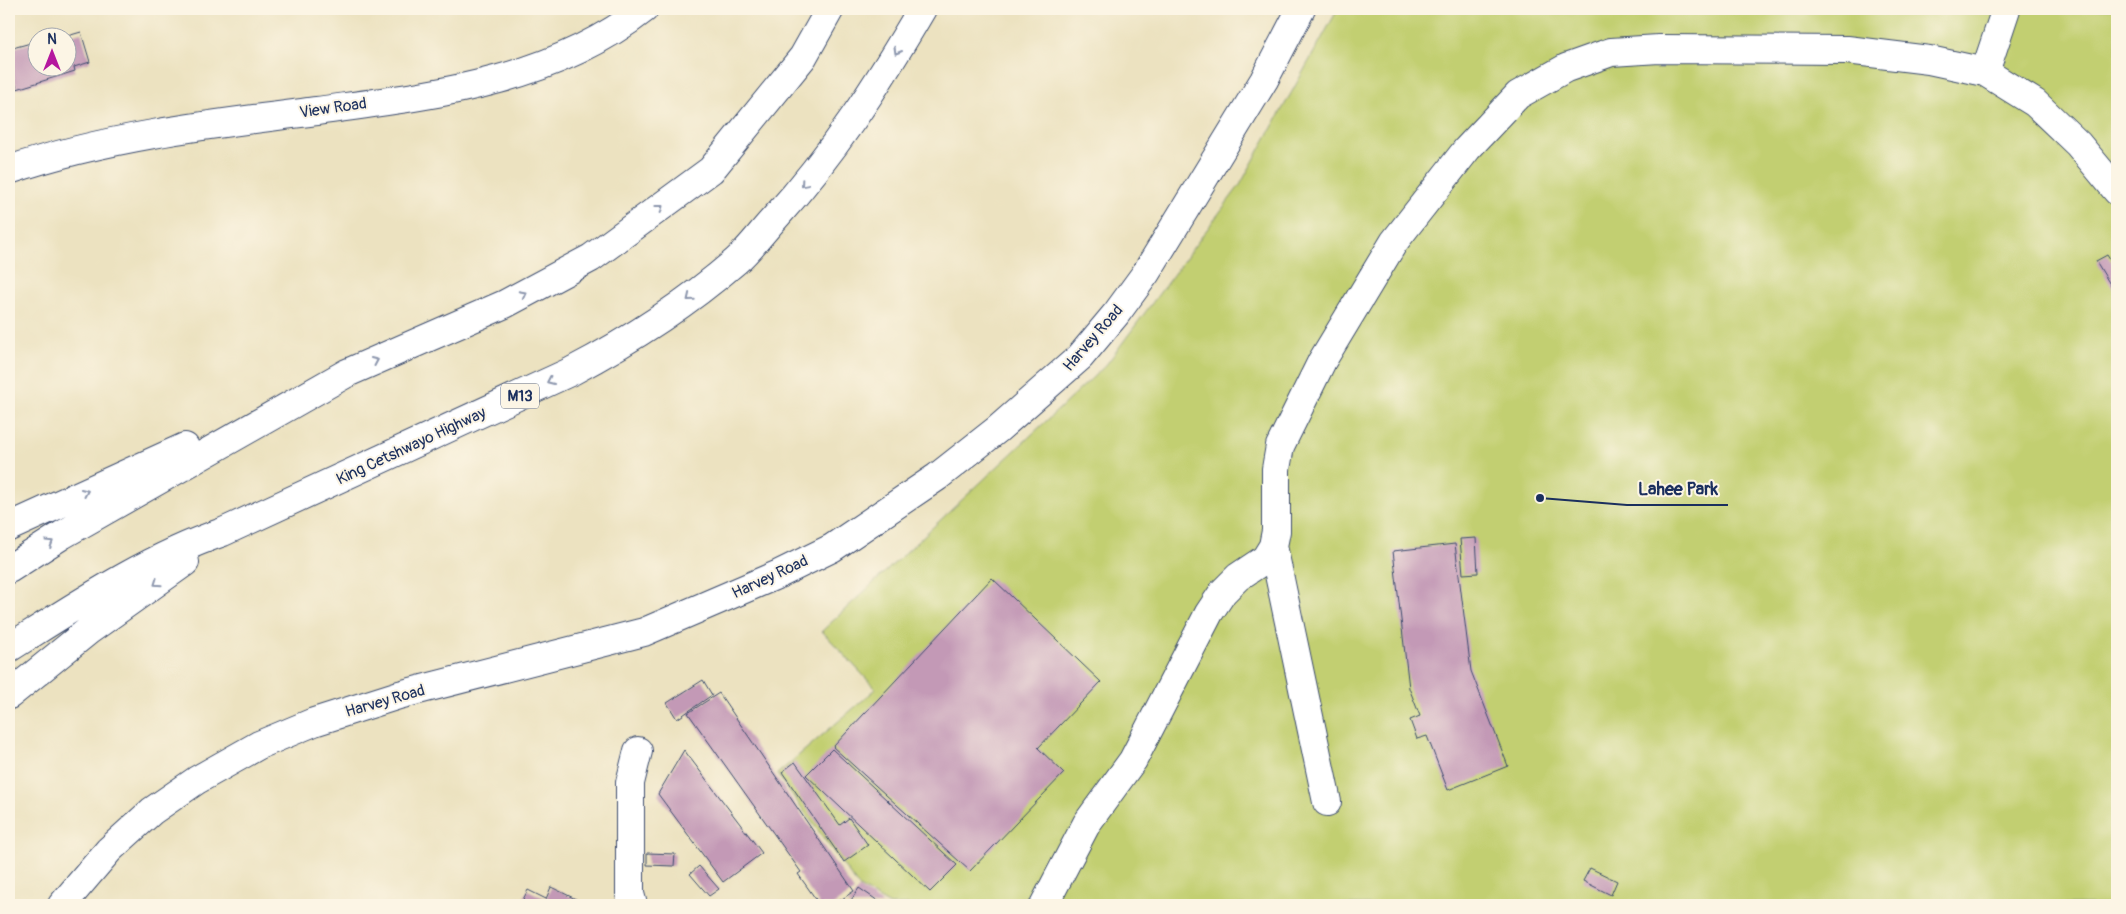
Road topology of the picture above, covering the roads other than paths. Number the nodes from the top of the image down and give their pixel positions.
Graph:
1 (644, 9) edge
2 (830, 9) edge
3 (922, 9) edge
4 (1301, 9) edge
5 (2006, 9) edge
6 (1985, 72) junction
7 (9, 170) edge
8 (2117, 191) edge
9 (347, 374) junction
10 (9, 527) edge
11 (223, 532) junction
12 (1273, 546) junction
13 (9, 569) edge
14 (9, 648) edge
15 (9, 695) edge
16 (638, 752) dead end
17 (1327, 802) dead end
18 (62, 905) edge
19 (633, 905) edge
20 (1044, 905) edge

1 - 7 main road, View Road
9 -> 2 main road
3 -> 11 main road, King Cetshwayo Highway / M13
4 - 18 main road, Harvey Road
5 - 6 main road
6 - 8 main road
6 - 12 main road
10 -> 9 main road
13 -> 9 main road
11 - 14 main road, King Cetshwayo Highway / M13
11 -> 15 main road
12 - 17 main road
12 - 20 main road
16 - 19 main road

